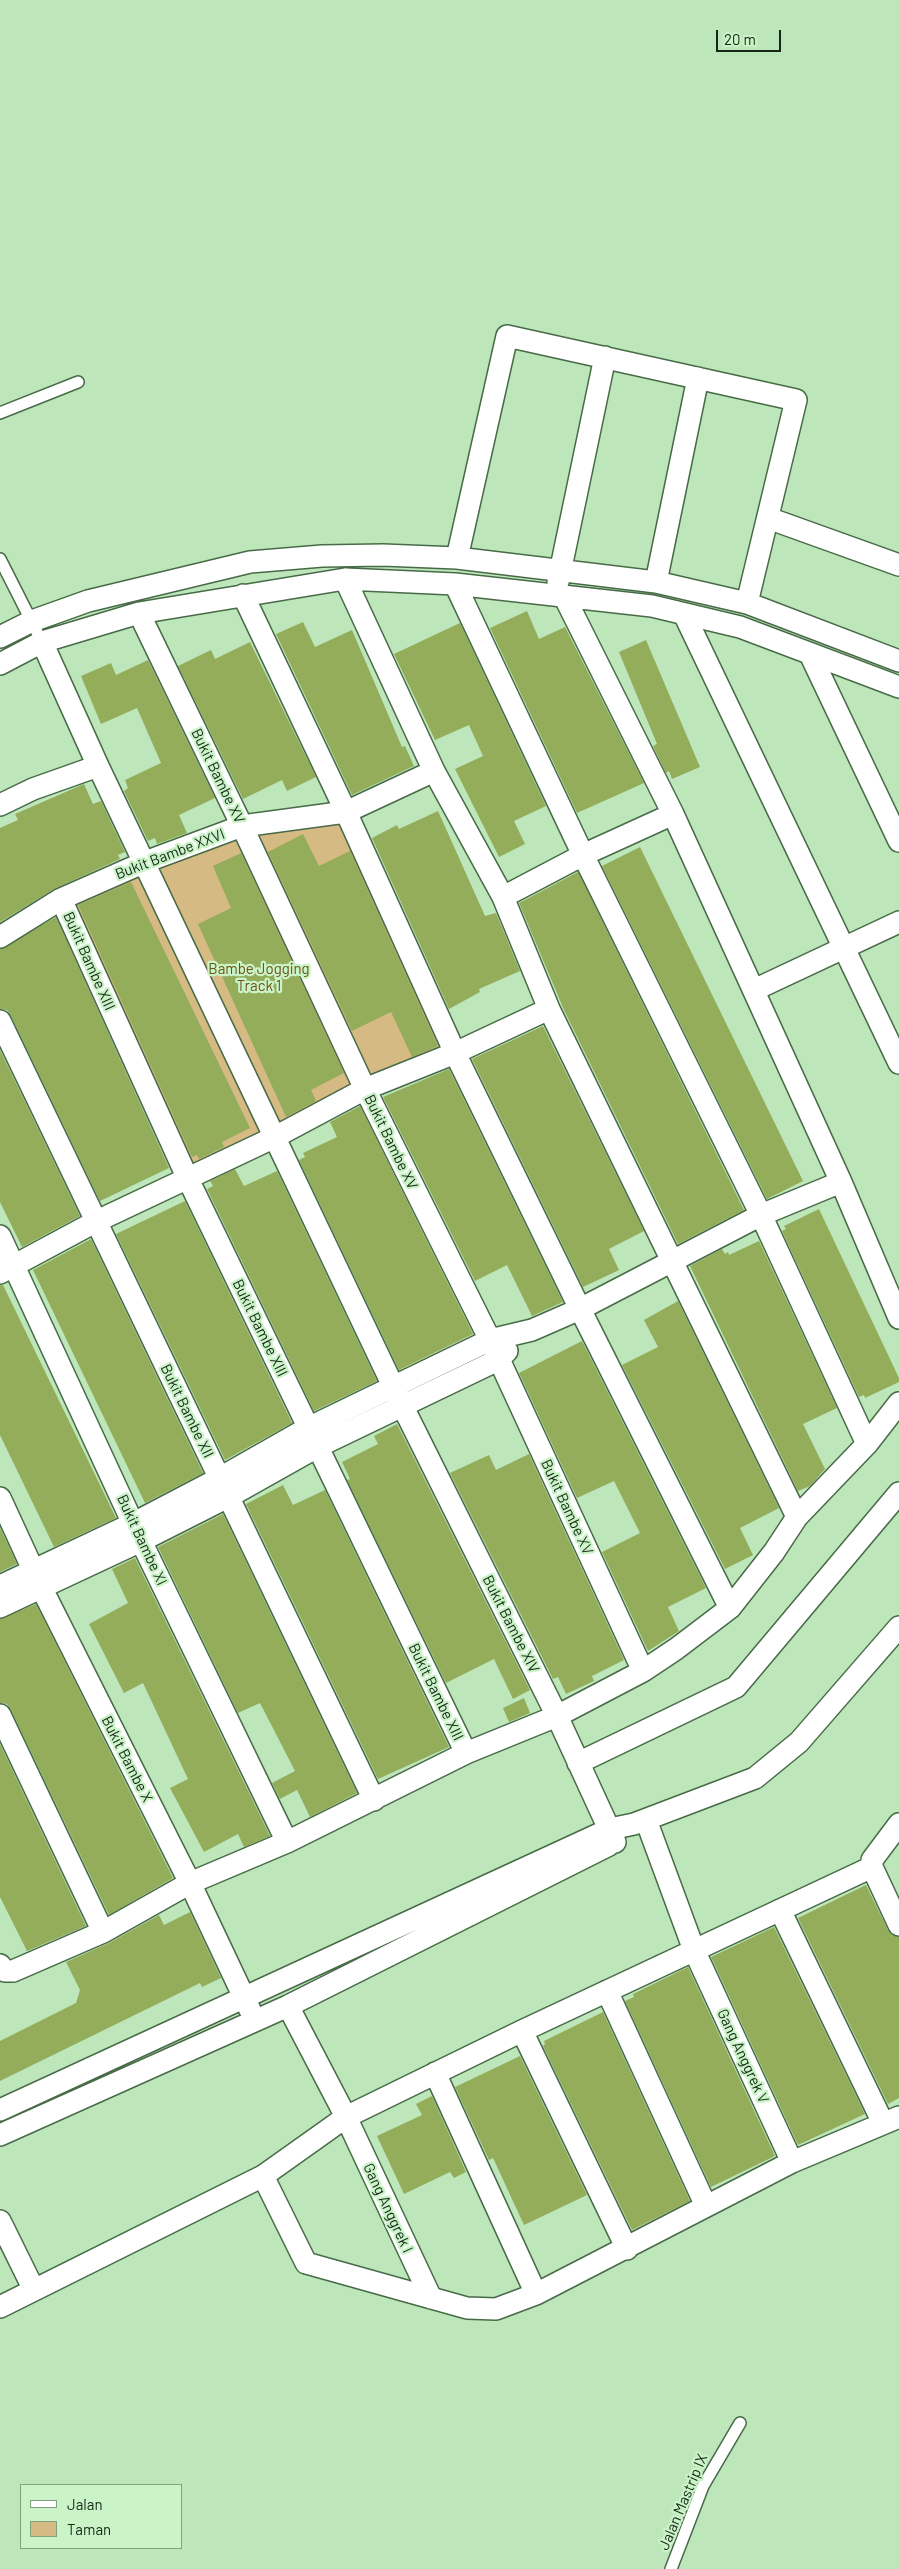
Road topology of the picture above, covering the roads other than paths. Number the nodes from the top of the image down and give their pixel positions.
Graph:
1 (605, 357) junction
2 (698, 378) junction
3 (78, 382) dead end
4 (0, 413) edge
5 (768, 518) junction
6 (457, 558) junction
7 (0, 559) edge
8 (899, 565) edge
9 (561, 570) junction
10 (345, 579) junction
11 (656, 582) junction
12 (455, 584) junction
13 (243, 595) junction
14 (560, 595) junction
15 (747, 603) junction
16 (139, 613) junction
17 (684, 614) junction
18 (32, 622) junction
19 (0, 638) edge
20 (42, 642) junction
21 (810, 654) junction
22 (899, 661) edge
23 (0, 664) edge
24 (899, 687) edge
25 (98, 766) junction
26 (434, 771) junction
27 (0, 806) edge
28 (346, 812) junction
29 (673, 814) junction
30 (242, 826) junction
31 (899, 841) edge
32 (583, 855) junction
33 (145, 862) junction
34 (503, 897) junction
35 (61, 899) junction
36 (899, 922) edge
37 (0, 937) edge
38 (844, 948) junction
39 (754, 990) junction
40 (548, 1009) junction
41 (0, 1021) edge
42 (455, 1053) junction
43 (899, 1063) edge
44 (365, 1089) junction
45 (275, 1137) junction
46 (187, 1177) junction
47 (841, 1182) junction
48 (761, 1216) junction
49 (95, 1222) junction
50 (0, 1236) edge
51 (673, 1261) junction
52 (7, 1269) edge
53 (580, 1310) junction
54 (899, 1318) edge
55 (494, 1350) junction
56 (395, 1388) junction
57 (899, 1403) edge
58 (403, 1407) junction
59 (308, 1428) junction
60 (868, 1444) junction
61 (317, 1447) junction
62 (224, 1488) junction
63 (899, 1493) edge
64 (0, 1498) edge
65 (797, 1517) junction
66 (138, 1532) junction
67 (37, 1579) junction
68 (0, 1586) edge
69 (0, 1607) edge
70 (730, 1608) junction
71 (899, 1626) edge
72 (644, 1671) junction
73 (0, 1715) edge
74 (557, 1716) junction
75 (466, 1753) junction
76 (578, 1763) junction
77 (374, 1800) junction
78 (640, 1822) junction
79 (899, 1824) edge
80 (612, 1836) junction
81 (287, 1842) junction
82 (872, 1867) junction
83 (190, 1883) junction
84 (780, 1910) junction
85 (899, 1925) edge
86 (103, 1932) junction
87 (694, 1950) junction
88 (0, 1965) edge
89 (607, 1991) junction
90 (244, 1998) junction
91 (288, 2006) junction
92 (254, 2019) junction
93 (522, 2030) junction
94 (435, 2073) junction
95 (0, 2110) edge
96 (346, 2117) junction
97 (891, 2120) edge
98 (0, 2135) edge
99 (792, 2162) junction
100 (263, 2176) junction
101 (706, 2206) junction
102 (0, 2221) edge
103 (627, 2249) junction
104 (34, 2290) junction
105 (536, 2294) junction
106 (431, 2298) junction
107 (0, 2307) edge
108 (740, 2423) dead end
109 (671, 2569) edge

1 - 2 street
1 - 6 street
1 - 9 street
2 - 5 street
2 - 11 street
3 - 4 lane
5 - 8 street
5 - 15 street
6 - 9 street
6 - 18 street
7 - 18 lane
9 - 11 street
9 - 14 street
10 - 12 street
10 - 13 street
10 - 26 street
11 - 15 street
12 - 14 street
12 - 32 street
13 - 16 street
13 - 28 street
14 - 17 street
14 - 29 street
15 - 22 street
16 - 20 street
16 - 30 street, Bukit Bambe XV
17 - 21 street
17 - 38 street
18 - 19 street
18 - 20 lane
20 - 23 street
20 - 25 street, Bukit Bambe XIV
21 - 24 street
21 - 31 street
25 - 27 street
25 - 33 street, Bukit Bambe XIV
26 - 28 street, Bukit Bambe XXVI
26 - 34 street
28 - 30 street, Bukit Bambe XXVI
28 - 42 street
29 - 32 street
29 - 39 street
30 - 33 street, Bukit Bambe XXVI
30 - 44 street, Bukit Bambe XV
32 - 34 street
32 - 48 street
33 - 35 street, Bukit Bambe XXVI
33 - 45 street, Bukit Bambe XIV
34 - 40 street
35 - 37 street, Bukit Bambe XXVI
35 - 46 street, Bukit Bambe XIII
36 - 38 street
38 - 39 street
38 - 43 street
39 - 47 street
40 - 42 street
40 - 51 street
41 - 49 street, Bukit Bambe XII
42 - 44 street
42 - 53 street
44 - 45 street
44 - 55 street, Bukit Bambe XV
45 - 46 street
45 - 56 street, Bukit Bambe XIV
46 - 49 street
46 - 59 street, Bukit Bambe XIII
47 - 48 street
47 - 54 street
48 - 51 street
48 - 60 street
49 - 52 street
49 - 62 street, Bukit Bambe XII
50 - 52 street, Bukit Bambe XI
51 - 53 street
51 - 65 street
52 - 66 street, Bukit Bambe XI
53 - 55 street
53 - 70 street
55 - 56 street
55 - 58 street
55 - 72 street, Bukit Bambe XV
56 - 58 street, Bukit Bambe XIV
56 - 59 street
57 - 60 street
58 - 61 street
58 - 74 street, Bukit Bambe XIV
59 - 61 street, Bukit Bambe XIII
59 - 62 street
60 - 65 street
61 - 62 street
61 - 75 street, Bukit Bambe XIII
62 - 66 street
62 - 77 street, Bukit Bambe XII
63 - 76 street
64 - 67 street, Bukit Bambe X
65 - 70 street
66 - 67 street
66 - 81 street, Bukit Bambe XI
67 - 68 street
67 - 69 street
67 - 83 street, Bukit Bambe X
70 - 72 street
71 - 78 street
72 - 74 street
73 - 86 street
74 - 75 street
74 - 76 street, Bukit Bambe XIV
75 - 77 street
76 - 80 street, Bukit Bambe XIV
77 - 81 street
78 - 80 street
78 - 87 street, Gang Anggrek V
79 - 82 street
80 - 90 street
80 - 91 street
81 - 83 street
82 - 84 street
82 - 85 street
83 - 86 street
83 - 90 street, Bukit Bambe X
84 - 87 street
84 - 97 street
86 - 88 street
87 - 89 street
87 - 99 street, Gang Anggrek V
89 - 93 street
89 - 101 street
90 - 92 street, Bukit Bambe X
90 - 95 street
91 - 92 street
91 - 96 street, Gang Anggrek I
92 - 98 street
93 - 94 street
93 - 103 street
94 - 96 street
94 - 105 street
96 - 100 street
96 - 106 street, Gang Anggrek I
97 - 99 street
99 - 101 street
100 - 104 street
100 - 106 street
101 - 103 street
102 - 104 street
103 - 105 street
104 - 107 street
105 - 106 street
108 - 109 lane, Jalan Mastrip IX

